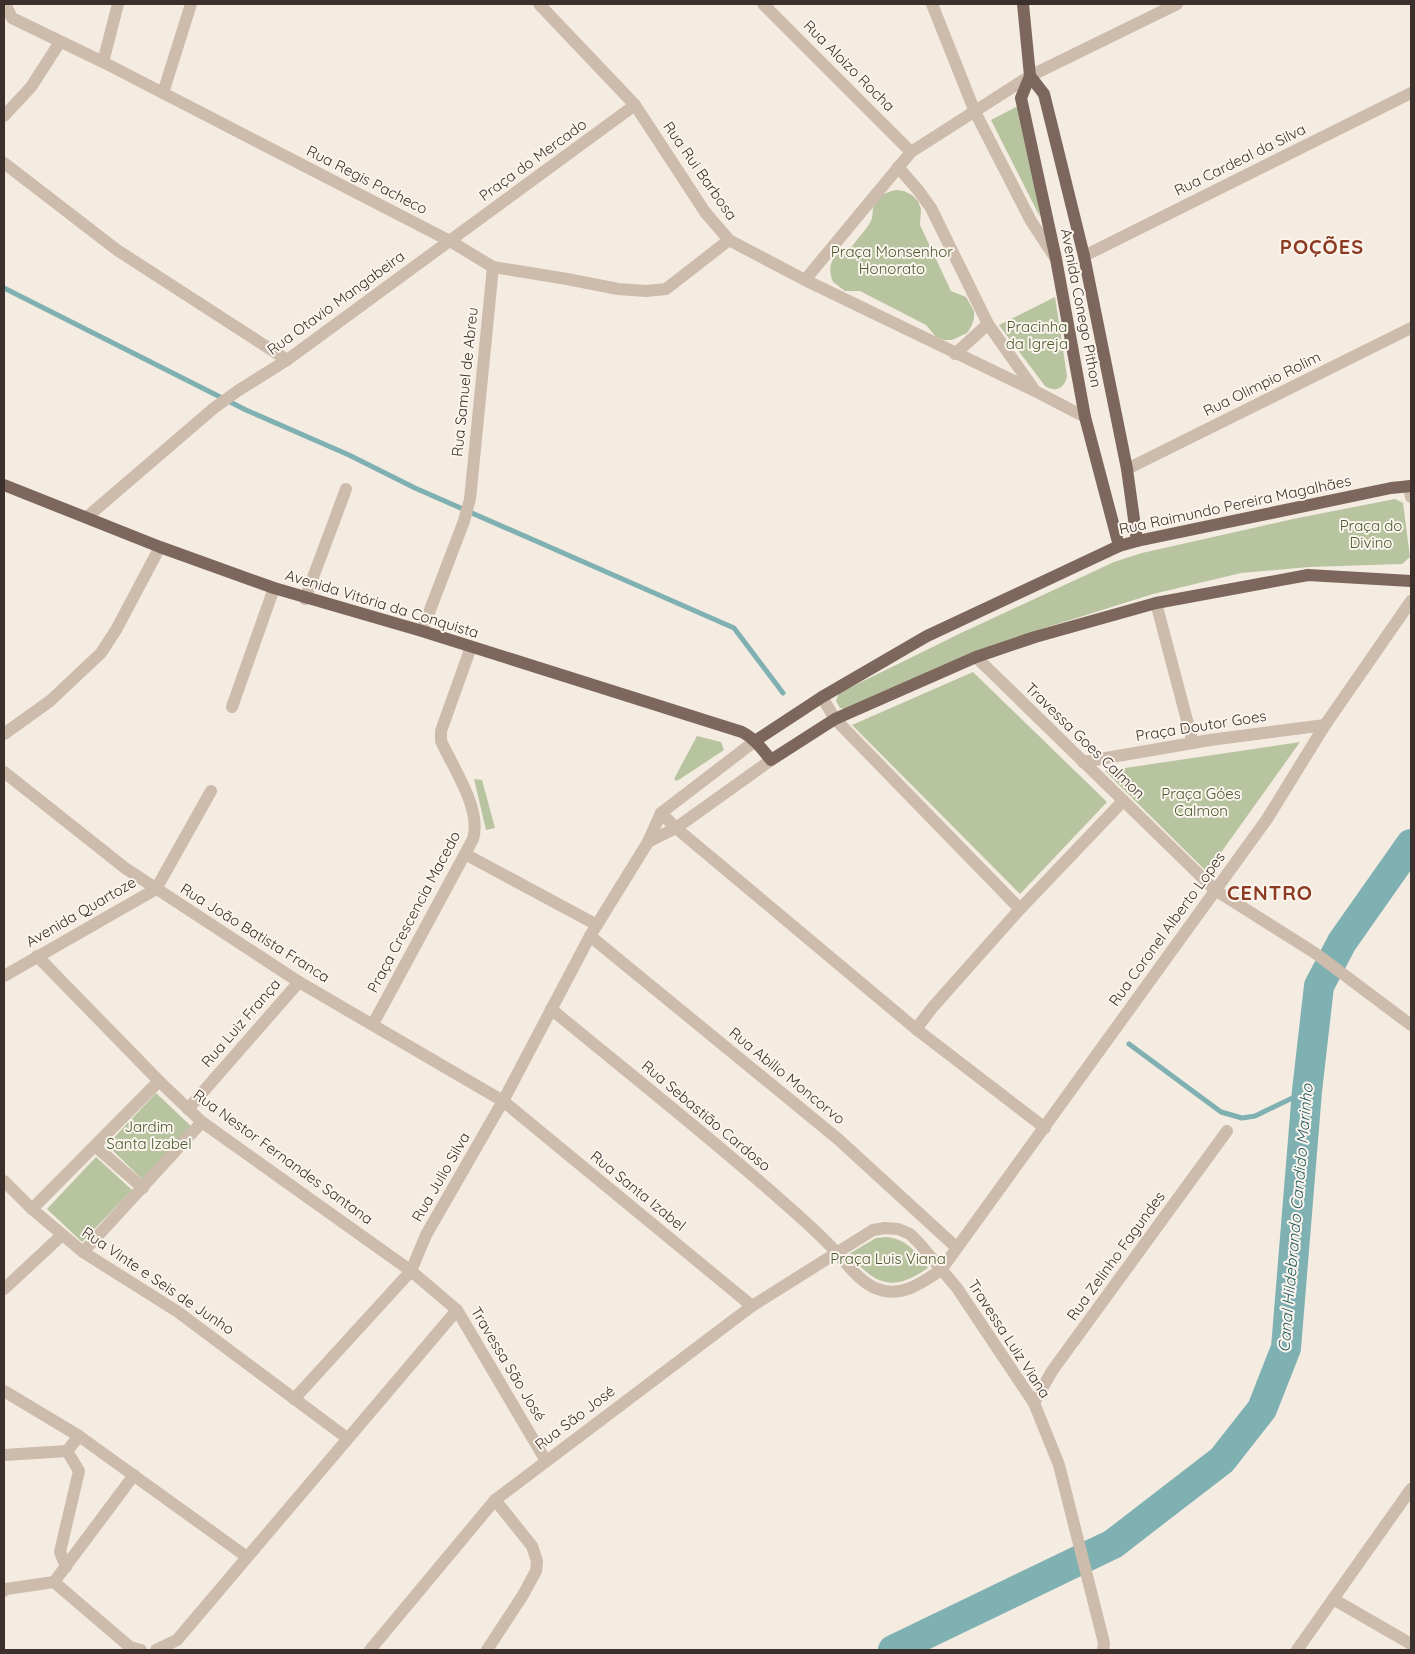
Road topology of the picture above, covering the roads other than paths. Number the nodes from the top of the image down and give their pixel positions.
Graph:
1 (5, 4) edge
2 (118, 4) edge
3 (191, 4) edge
4 (539, 4) edge
5 (763, 4) edge
6 (932, 4) edge
7 (1023, 4) edge
8 (1176, 4) edge
9 (8, 17) edge
10 (60, 42) junction
11 (103, 62) junction
12 (1030, 76) junction
13 (162, 93) junction
14 (1411, 93) edge
15 (635, 105) junction
16 (975, 112) junction
17 (4, 116) edge
18 (911, 152) junction
19 (4, 163) edge
20 (898, 167) junction
21 (450, 240) junction
22 (729, 240) junction
23 (1084, 256) junction
24 (1056, 259) junction
25 (493, 267) junction
26 (805, 280) junction
27 (988, 324) junction
28 (1411, 328) edge
29 (956, 354) junction
30 (287, 360) junction
31 (1035, 391) junction
32 (1085, 417) junction
33 (1127, 468) junction
34 (4, 485) edge
35 (346, 489) dead end
36 (1411, 490) edge
37 (87, 517) junction
38 (1137, 541) junction
39 (1119, 546) junction
40 (160, 547) junction
41 (1411, 581) edge
42 (274, 588) junction
43 (305, 599) junction
44 (1411, 601) edge
45 (1156, 603) junction
46 (422, 631) junction
47 (470, 647) junction
48 (976, 657) junction
49 (822, 697) junction
50 (232, 707) dead end
51 (835, 719) junction
52 (1325, 725) junction
53 (4, 734) edge
54 (755, 741) junction
55 (1193, 743) junction
56 (771, 760) junction
57 (1083, 762) junction
58 (4, 772) edge
59 (211, 791) dead end
60 (1123, 800) junction
61 (661, 813) junction
62 (676, 828) junction
63 (648, 842) junction
64 (465, 854) junction
65 (156, 888) junction
66 (1215, 890) junction
67 (1020, 909) junction
68 (594, 930) junction
69 (37, 956) junction
70 (4, 976) edge
71 (299, 982) junction
72 (551, 1009) junction
73 (373, 1024) junction
74 (1411, 1026) edge
75 (916, 1029) junction
76 (159, 1081) junction
77 (503, 1101) junction
78 (188, 1108) junction
79 (202, 1122) junction
80 (1045, 1128) junction
81 (1227, 1130) dead end
82 (95, 1146) junction
83 (4, 1181) edge
84 (143, 1188) junction
85 (32, 1209) junction
86 (62, 1235) junction
87 (957, 1248) junction
88 (83, 1252) junction
89 (836, 1252) junction
90 (940, 1270) junction
91 (411, 1271) junction
92 (4, 1289) edge
93 (752, 1306) junction
94 (456, 1310) junction
95 (4, 1391) edge
96 (294, 1399) junction
97 (1034, 1403) junction
98 (79, 1436) junction
99 (347, 1438) junction
100 (67, 1451) junction
101 (4, 1455) edge
102 (546, 1461) junction
103 (134, 1475) junction
104 (1411, 1489) edge
105 (494, 1500) junction
106 (247, 1557) junction
107 (66, 1566) junction
108 (54, 1582) junction
109 (4, 1591) edge
110 (1333, 1599) junction
111 (1411, 1644) edge
112 (1107, 1648) edge
113 (141, 1650) edge
114 (156, 1650) edge
115 (370, 1650) edge
116 (487, 1650) edge
117 (1297, 1650) edge

1 - 9 street, Rua Regis Pacheco
2 - 11 street
3 - 13 street
4 - 15 street, Rua Rui Barbosa
5 - 18 street, Rua Aloizo Rocha
6 - 16 street
7 - 12 main road, Avenida Conego Pithon
8 - 12 street
9 - 10 street, Rua Regis Pacheco
10 - 11 street, Rua Regis Pacheco
10 - 17 street
11 - 13 street, Rua Regis Pacheco
12 - 16 street
12 - 23 main road, Avenida Conego Pithon
12 - 24 main road, Avenida Conego Pithon
13 - 21 street, Rua Regis Pacheco
14 - 23 street, Rua Cardeal da Silva
15 - 21 street, Praça do Mercado
15 - 22 street, Rua Rui Barbosa
16 - 18 street
16 - 24 street
18 - 20 street
19 - 30 street
20 - 26 street
20 - 27 street
21 - 25 street, Rua Regis Pacheco
21 - 30 street, Rua Otavio Mangabeira
22 - 25 street, Rua Regis Pacheco
22 - 26 street, Rua Rui Barbosa
23 - 33 main road, Avenida Conego Pithon
24 - 32 main road, Avenida Conego Pithon
25 - 46 street, Rua Samuel de Abreu
26 - 29 street, Rua Rui Barbosa
27 - 29 street
27 - 31 street
28 - 33 street, Rua Olimpio Rolim
29 - 31 street, Rua Rui Barbosa
30 - 37 street, Rua Otavio Mangabeira
31 - 32 street, Rua Rui Barbosa
32 - 39 main road, Avenida Conego Pithon
33 - 38 main road, Avenida Conego Pithon
34 - 37 main road, Avenida Vitória da Conquista
35 - 43 street
36 - 38 main road, Rua Raimundo Pereira Magalhães
37 - 40 main road, Avenida Vitória da Conquista
38 - 39 main road, Rua Raimundo Pereira Magalhães
39 - 49 main road, Rua Raimundo Pereira Magalhães
40 - 42 main road, Avenida Vitória da Conquista
40 - 53 street
41 - 45 main road
42 - 43 main road, Avenida Vitória da Conquista
42 - 50 street
43 - 46 main road, Avenida Vitória da Conquista
44 - 52 street, Rua Coronel Alberto Lopes
45 - 48 main road
45 - 55 street
46 - 47 main road, Avenida Vitória da Conquista
47 - 54 main road, Avenida Vitória da Conquista
47 - 64 street, Praça Crescencia Macedo
48 - 51 main road
48 - 57 street, Travessa Goes Calmon
49 - 51 street
49 - 54 main road, Rua Raimundo Pereira Magalhães
51 - 56 main road
51 - 67 street
52 - 55 street, Praça Doutor Goes
52 - 66 street, Rua Coronel Alberto Lopes
54 - 56 main road
54 - 61 street, Rua Raimundo Pereira Magalhães
55 - 57 street, Praça Doutor Goes
56 - 62 street
57 - 60 street, Travessa Goes Calmon
58 - 65 street, Rua João Batista Franca
59 - 65 street, Avenida Quartoze
60 - 66 street, Travessa Goes Calmon
60 - 67 street
61 - 62 street
61 - 63 street, Rua Raimundo Pereira Magalhães
62 - 63 street
62 - 75 street
63 - 68 street, Rua Raimundo Pereira Magalhães
64 - 68 street, Rua Abilio Moncorvo
64 - 73 street, Praça Crescencia Macedo
65 - 69 street, Avenida Quartoze
65 - 71 street, Rua João Batista Franca
66 - 74 street, Travessa Goes Calmon
66 - 80 street, Rua Coronel Alberto Lopes
67 - 75 street
68 - 72 street, Rua Raimundo Pereira Magalhães
68 - 87 street, Rua Abilio Moncorvo
69 - 70 street, Avenida Quartoze
69 - 76 street, Rua Nestor Fernandes Santana
71 - 73 street, Rua João Batista Franca
71 - 78 street, Rua Luiz França
72 - 77 street, Rua Raimundo Pereira Magalhães
72 - 89 street, Rua Sebastião Cardoso
73 - 77 street, Rua João Batista Franca
75 - 80 street
76 - 78 street, Rua Nestor Fernandes Santana
76 - 82 street
77 - 91 street, Rua Julio Silva
77 - 93 street, Rua Santa Izabel
78 - 79 street, Rua Nestor Fernandes Santana
79 - 84 street
79 - 91 street, Rua Nestor Fernandes Santana
80 - 87 street, Rua Coronel Alberto Lopes
81 - 97 street, Rua Zelinho Fagundes
82 - 84 street
82 - 85 street
83 - 85 street, Rua Vinte e Seis de Junho
84 - 88 street
85 - 86 street, Rua Vinte e Seis de Junho
86 - 88 street, Rua Vinte e Seis de Junho
86 - 92 street
87 - 90 street, Rua Coronel Alberto Lopes
88 - 96 street, Rua Vinte e Seis de Junho
89 - 90 street
89 - 90 street, Travessa Luiz Viana
89 - 93 street, Rua São José
90 - 97 street, Travessa Luiz Viana
91 - 94 street, Travessa São José
91 - 96 street, Rua Julio Silva
93 - 102 street, Rua São José
94 - 99 street
94 - 102 street, Travessa São José
95 - 98 street
96 - 99 street, Rua Vinte e Seis de Junho
97 - 112 street, Travessa Luiz Viana
98 - 100 street
98 - 103 street
99 - 106 street
100 - 101 street
100 - 107 street
102 - 105 street, Rua São José
103 - 106 street
103 - 107 street
104 - 110 street
105 - 115 street, Rua São José
105 - 116 street
106 - 114 street
107 - 108 street
108 - 109 street
108 - 113 street
110 - 111 street
110 - 117 street

